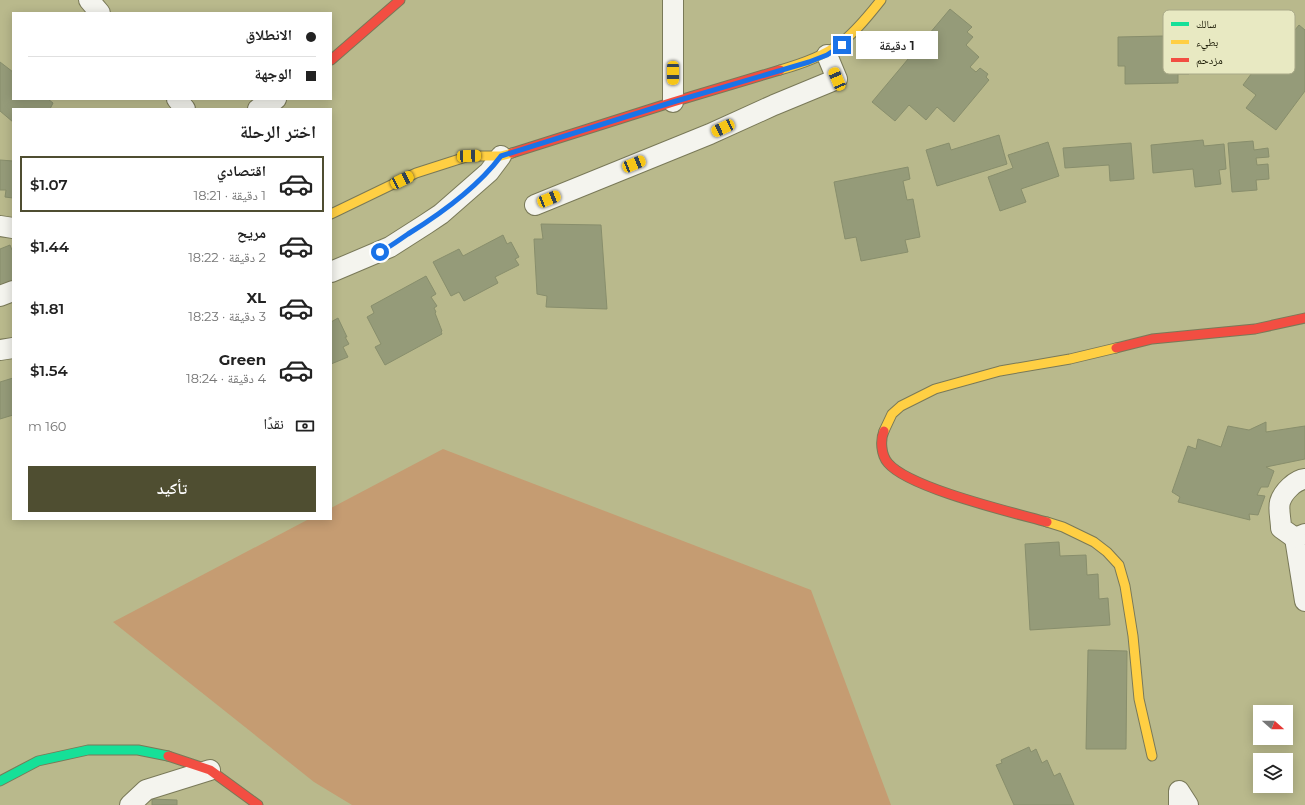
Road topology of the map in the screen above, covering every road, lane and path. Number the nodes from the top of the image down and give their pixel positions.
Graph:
1 (89, 0) edge
2 (400, 0) edge
3 (673, 0) edge
4 (881, 0) edge
5 (99, 12) edge
6 (827, 55) junction
7 (332, 59) edge
8 (177, 100) edge
9 (274, 100) edge
10 (673, 102) junction
11 (184, 108) edge
12 (260, 108) edge
13 (501, 156) junction
14 (535, 205) dead end
15 (332, 214) edge
16 (0, 226) edge
17 (12, 228) edge
18 (332, 272) edge
19 (12, 291) edge
20 (0, 296) edge
21 (1305, 318) edge
22 (12, 348) edge
23 (0, 350) edge
24 (1305, 479) edge
25 (1300, 536) edge
26 (1305, 601) edge
27 (1152, 756) dead end
28 (210, 770) junction
29 (0, 781) edge
30 (130, 805) edge
31 (258, 805) edge
32 (1179, 805) edge
33 (1188, 805) edge

1 - 5 street
2 - 7 street
3 - 10 street
4 - 6 street
6 - 10 street
6 - 14 street
8 - 11 street
9 - 12 street
10 - 13 street
13 - 15 street
13 - 18 street
16 - 17 street
19 - 20 street
21 - 27 street
22 - 23 street
24 - 25 street
25 - 26 street
28 - 29 street
28 - 30 street
28 - 31 street
32 - 33 street

